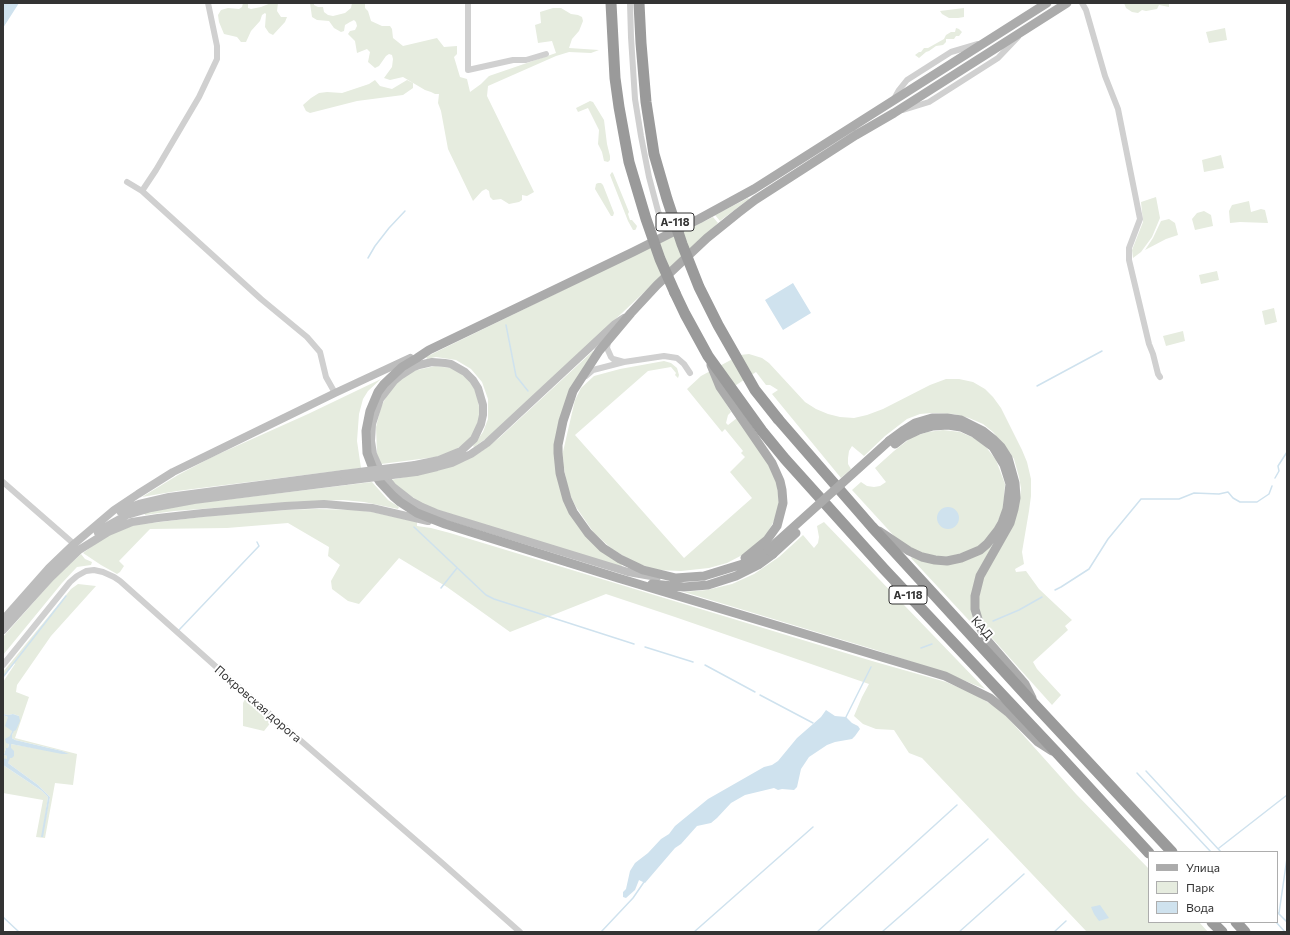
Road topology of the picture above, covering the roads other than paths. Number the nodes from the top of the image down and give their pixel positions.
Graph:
1 (208, 3) edge
2 (468, 3) edge
3 (611, 3) edge
4 (630, 3) edge
5 (639, 3) edge
6 (1047, 3) edge
7 (1067, 3) edge
8 (1082, 3) edge
9 (546, 54) dead end
10 (128, 182) dead end
11 (142, 191) junction
12 (667, 235) junction
13 (631, 313) junction
14 (609, 339) junction
15 (429, 350) junction
16 (708, 356) junction
17 (624, 362) junction
18 (690, 373) dead end
19 (1160, 377) dead end
20 (580, 380) junction
21 (335, 393) junction
22 (890, 444) junction
23 (415, 468) junction
24 (344, 478) junction
25 (3, 482) edge
26 (106, 516) junction
27 (445, 524) junction
28 (872, 526) junction
29 (74, 544) junction
30 (81, 548) junction
31 (770, 552) junction
32 (729, 568) junction
33 (618, 578) junction
34 (676, 578) junction
35 (3, 620) edge
36 (3, 630) edge
37 (3, 665) edge
38 (1035, 705) junction
39 (1058, 754) junction
40 (1171, 851) edge
41 (1148, 852) edge
42 (1213, 923) edge
43 (1237, 923) edge
44 (520, 932) edge
45 (1222, 932) edge
46 (1245, 932) edge

1 - 11 street
2 - 9 street
3 - 16 highway, А-118, bridge
4 - 12 street
5 - 28 highway, КАД / А-118, bridge
6 - 12 main road
7 - 13 main road
8 - 19 street
10 - 11 street
11 - 21 street
12 - 15 main road
13 - 14 main road
13 - 23 main road
14 - 17 street
14 - 20 main road
15 - 21 main road
15 - 27 main road
16 - 32 main road
16 - 39 highway, А-118
17 - 18 street
17 - 20 street
20 - 34 main road
21 - 26 main road
22 - 28 main road
22 - 31 main road, bridge
22 - 38 main road
23 - 24 main road, bridge
23 - 34 main road
24 - 26 main road
24 - 30 main road
25 - 29 street
26 - 29 main road
27 - 30 main road
27 - 33 main road
28 - 38 highway, КАД / А-118
29 - 35 main road
30 - 36 main road
31 - 32 main road
31 - 33 main road
32 - 34 main road
33 - 39 main road
37 - 44 street, Покровская дорога
38 - 40 highway, КАД / А-118
39 - 41 highway, А-118
42 - 45 highway
43 - 46 highway

